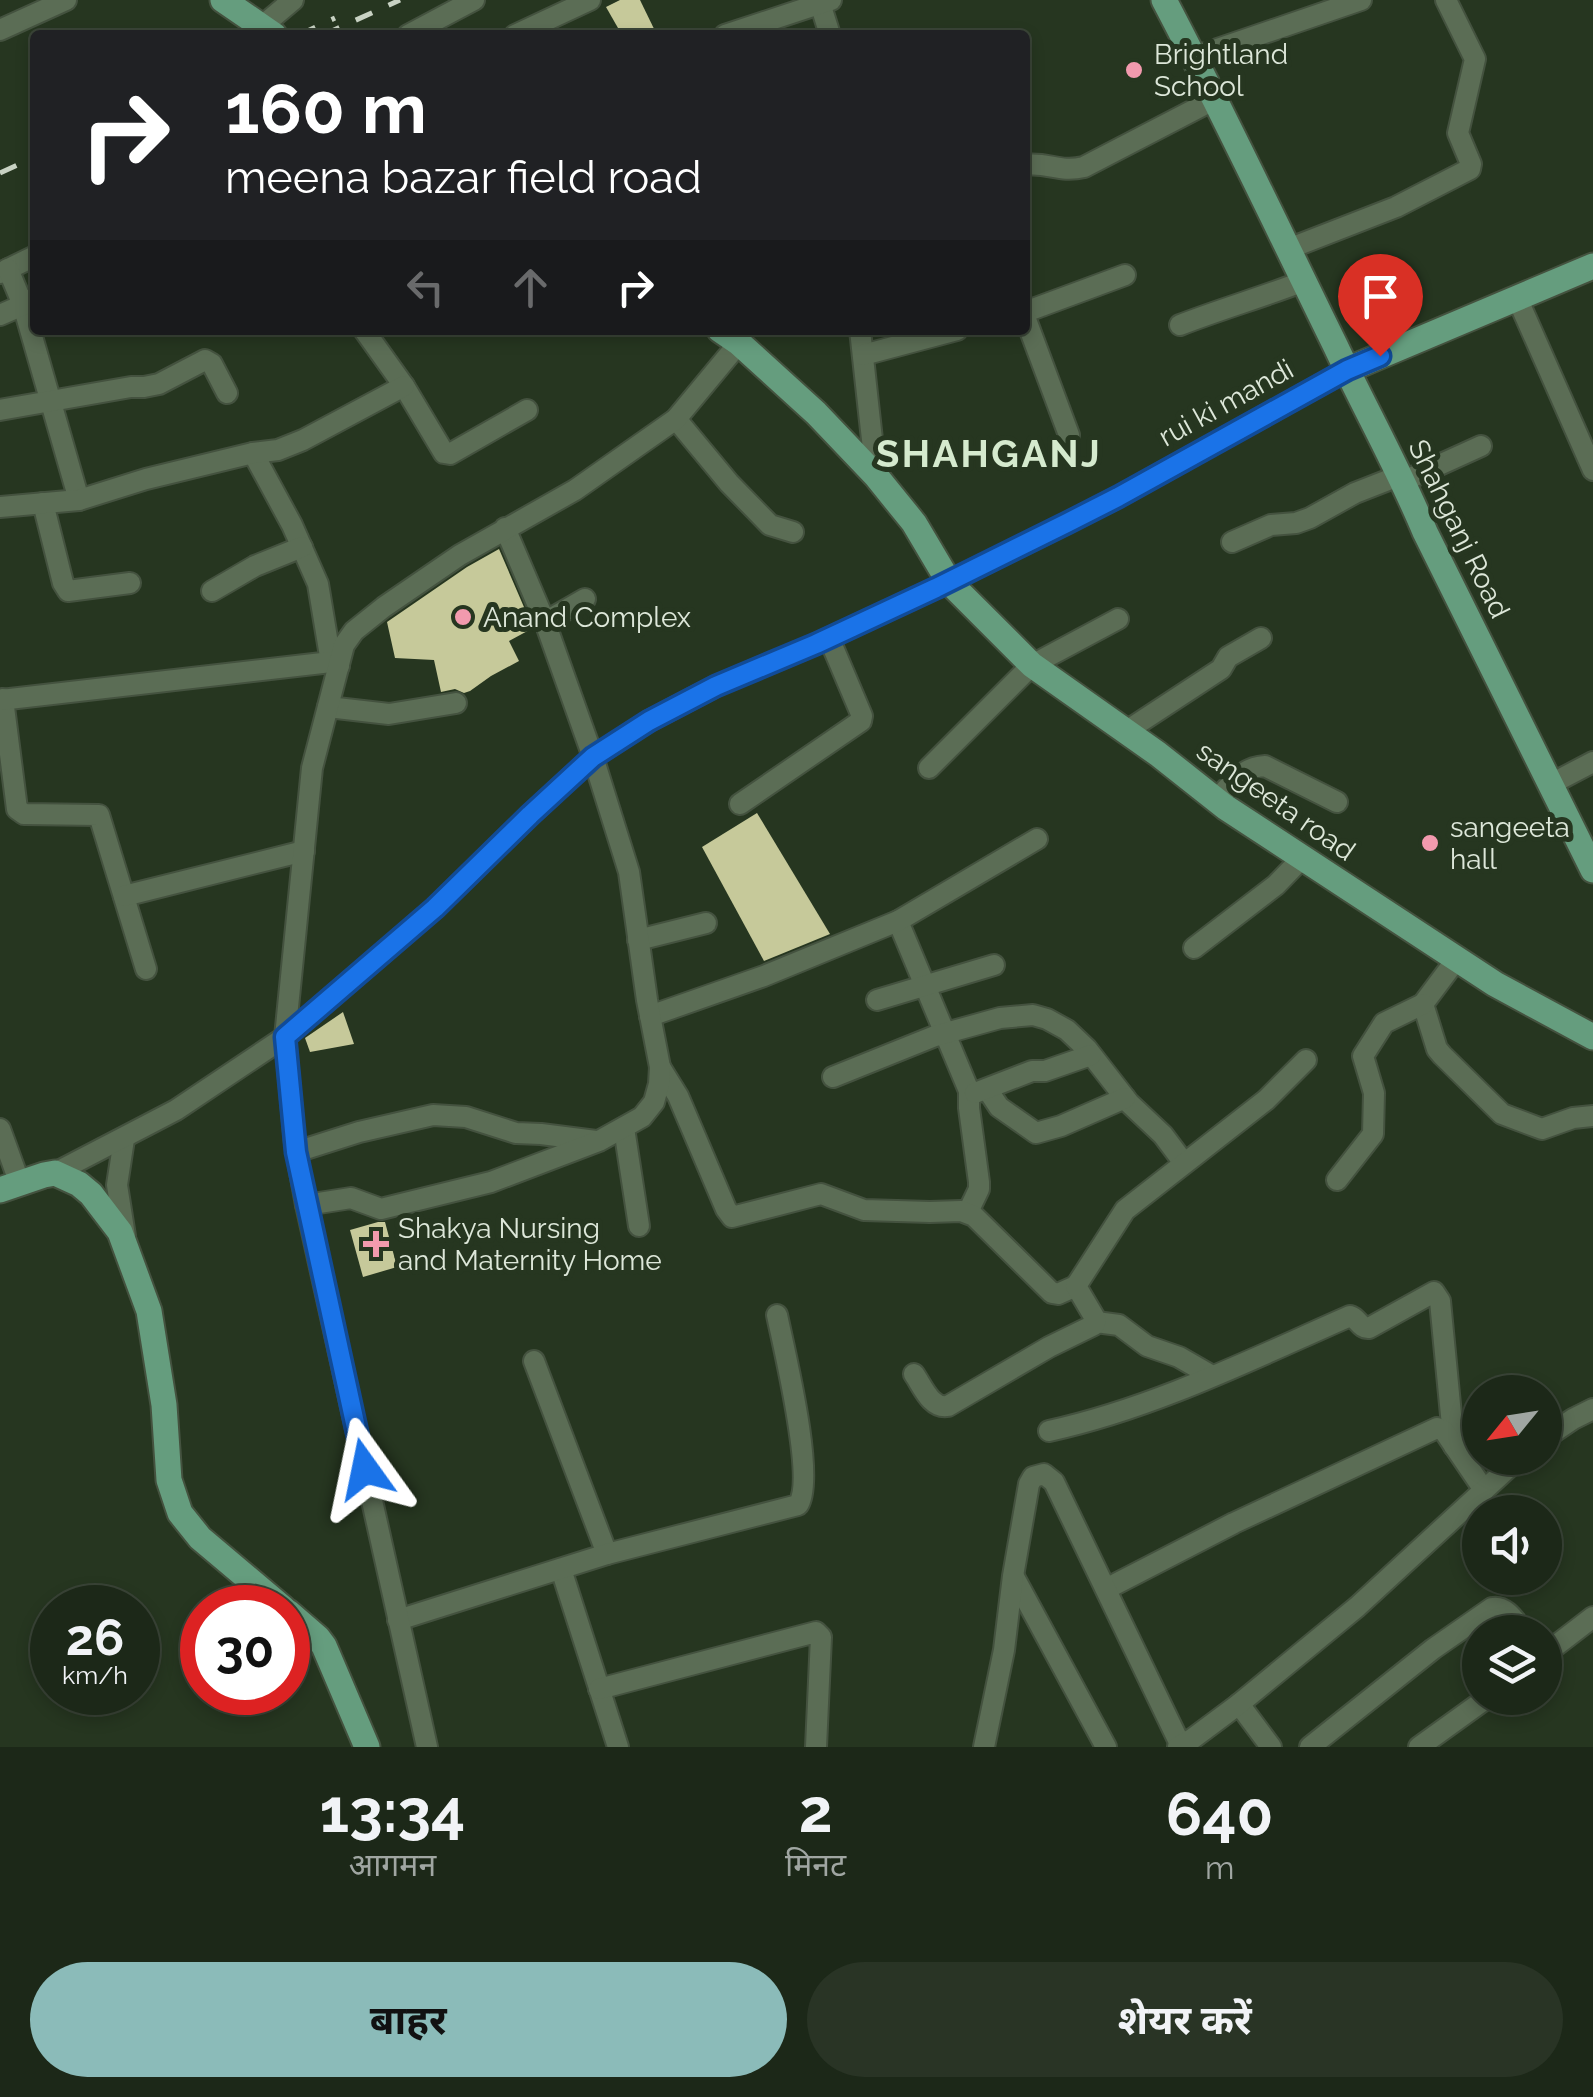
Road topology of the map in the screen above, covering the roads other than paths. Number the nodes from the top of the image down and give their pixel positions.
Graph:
1 (66, 0) edge
2 (292, 0) edge
3 (474, 0) edge
4 (590, 0) edge
5 (1164, 0) edge
6 (1361, 0) edge
7 (1446, 0) edge
8 (226, 2) edge
9 (826, 2) edge
10 (0, 30) edge
11 (266, 30) edge
12 (268, 30) edge
13 (417, 30) edge
14 (526, 30) edge
15 (740, 30) edge
16 (829, 30) edge
17 (1194, 57) junction
18 (1215, 99) junction
19 (1030, 165) edge
20 (1288, 250) junction
21 (30, 258) edge
22 (1593, 266) edge
23 (4, 271) edge
24 (1124, 274) dead end
25 (1304, 281) junction
26 (1518, 300) junction
27 (29, 301) edge
28 (1030, 312) edge
29 (0, 316) edge
30 (1180, 325) dead end
31 (1030, 328) edge
32 (36, 335) edge
33 (368, 335) edge
34 (861, 335) edge
35 (938, 335) edge
36 (730, 336) edge
37 (863, 355) junction
38 (1347, 370) junction
39 (404, 386) junction
40 (228, 393) dead end
41 (50, 400) junction
42 (0, 410) edge
43 (527, 410) dead end
44 (676, 419) junction
45 (1069, 435) dead end
46 (1481, 446) dead end
47 (253, 453) junction
48 (1593, 470) edge
49 (876, 476) junction
50 (1402, 478) junction
51 (79, 500) junction
52 (43, 503) junction
53 (0, 507) edge
54 (504, 528) junction
55 (793, 532) dead end
56 (1232, 542) dead end
57 (302, 547) junction
58 (949, 582) junction
59 (130, 584) dead end
60 (212, 591) dead end
61 (584, 599) dead end
62 (1118, 619) dead end
63 (545, 622) junction
64 (829, 638) junction
65 (1260, 638) dead end
66 (335, 664) junction
67 (1032, 664) junction
68 (2, 699) edge
69 (456, 703) dead end
70 (328, 706) junction
71 (1125, 732) junction
72 (593, 757) junction
73 (1593, 762) edge
74 (929, 768) dead end
75 (1550, 784) junction
76 (1216, 800) junction
77 (1337, 802) dead end
78 (740, 804) dead end
79 (1037, 839) dead end
80 (304, 851) junction
81 (1303, 857) junction
82 (1593, 869) edge
83 (124, 896) junction
84 (898, 921) junction
85 (706, 923) dead end
86 (638, 940) junction
87 (1194, 948) dead end
88 (1456, 960) junction
89 (994, 965) dead end
90 (146, 968) dead end
91 (926, 984) junction
92 (877, 1000) dead end
93 (1423, 1004) junction
94 (650, 1016) junction
95 (947, 1033) junction
96 (1593, 1036) edge
97 (285, 1037) junction
98 (1092, 1055) junction
99 (1306, 1060) dead end
100 (660, 1067) junction
101 (833, 1077) dead end
102 (978, 1092) junction
103 (1125, 1098) junction
104 (1593, 1116) edge
105 (624, 1128) junction
106 (0, 1130) edge
107 (124, 1139) junction
108 (599, 1142) junction
109 (296, 1152) junction
110 (1184, 1163) junction
111 (55, 1174) junction
112 (1337, 1180) dead end
113 (10, 1187) edge
114 (306, 1205) junction
115 (968, 1212) junction
116 (640, 1226) dead end
117 (126, 1242) junction
118 (1076, 1286) junction
119 (777, 1314) dead end
120 (1096, 1322) junction
121 (534, 1361) dead end
122 (914, 1374) dead end
123 (1212, 1376) junction
124 (1593, 1409) edge
125 (1562, 1426) edge
126 (1049, 1432) dead end
127 (1454, 1446) junction
128 (1500, 1475) edge
129 (1484, 1490) junction
130 (607, 1554) junction
131 (561, 1570) junction
132 (1013, 1576) junction
133 (255, 1585) edge
134 (1106, 1589) junction
135 (1482, 1615) edge
136 (1509, 1615) edge
137 (1593, 1617) edge
138 (398, 1620) junction
139 (1462, 1629) edge
140 (310, 1631) edge
141 (1562, 1641) edge
142 (599, 1689) junction
143 (1239, 1704) junction
144 (1464, 1715) edge
145 (1180, 1746) edge
146 (366, 1747) edge
147 (428, 1747) edge
148 (618, 1747) edge
149 (816, 1747) edge
150 (984, 1747) edge
151 (1106, 1747) edge
152 (1271, 1747) edge
153 (1310, 1747) edge
154 (1420, 1747) edge

1 - 10 street
2 - 12 street
3 - 13 street
4 - 14 street
5 - 17 main road, Shahganj Road
6 - 17 street
7 - 20 street
8 - 11 main road
9 - 15 street
9 - 16 street
17 - 18 main road, Shahganj Road
18 - 19 street
18 - 20 main road, Shahganj Road
20 - 25 main road, Shahganj Road
21 - 23 street
22 - 26 main road, rui ki mandi
23 - 27 street
24 - 28 street
25 - 30 street
25 - 38 main road, Shahganj Road
26 - 38 main road, rui ki mandi
26 - 48 street
27 - 29 street
31 - 45 street
32 - 41 street
33 - 39 street
34 - 37 street
35 - 37 street
36 - 44 street
36 - 49 main road, sangeeta road
37 - 49 street
38 - 50 main road, Shahganj Road
38 - 58 street, rui ki mandi
39 - 43 street
39 - 47 street
40 - 41 street
41 - 42 street
41 - 51 street
44 - 54 street
44 - 55 street
46 - 50 street
47 - 51 street
47 - 57 street
49 - 58 main road, sangeeta road
50 - 56 street
50 - 75 main road, Shahganj Road
51 - 52 street
52 - 53 street
52 - 59 street
54 - 63 street
54 - 66 street
57 - 60 street
57 - 66 street
58 - 64 street, rui ki mandi
58 - 67 main road, sangeeta road
61 - 63 street
62 - 67 street
63 - 72 street
64 - 72 street, rui ki mandi
64 - 78 street
65 - 71 street
66 - 68 street
66 - 70 street
67 - 71 main road, sangeeta road
67 - 74 street
68 - 83 street
69 - 70 street
70 - 80 street
71 - 76 main road, sangeeta road
72 - 86 street
72 - 97 street, rui ki mandi
73 - 75 street
75 - 82 main road, Shahganj Road
76 - 77 street
76 - 81 main road, sangeeta road
79 - 84 street
80 - 83 street
80 - 97 street
81 - 87 street
81 - 88 main road, sangeeta road
83 - 90 street
84 - 91 street
84 - 94 street
85 - 86 street
86 - 94 street
88 - 93 street
88 - 96 main road, sangeeta road
89 - 91 street
91 - 92 street
91 - 95 street
93 - 104 street
93 - 112 street
94 - 100 street
95 - 98 street
95 - 101 street
95 - 102 street
97 - 107 street, rui ki mandi
97 - 109 street
98 - 102 street
98 - 103 street
99 - 110 street
100 - 105 street
100 - 115 street
102 - 103 street
102 - 115 street
103 - 110 street
105 - 108 street
105 - 116 street
106 - 113 street
107 - 111 street, rui ki mandi
107 - 117 street
108 - 109 street
108 - 114 street
109 - 114 street
110 - 118 street
111 - 113 main road
111 - 117 main road
114 - 138 street
115 - 118 street
117 - 133 main road
118 - 120 street
119 - 130 street
120 - 122 street
120 - 123 street
121 - 130 street
123 - 126 street
123 - 127 street
124 - 125 street
127 - 129 street
127 - 134 street
128 - 129 street
129 - 143 street
130 - 131 street
131 - 138 street
131 - 142 street
132 - 134 street
132 - 150 street
132 - 151 street
134 - 145 street
135 - 136 street
137 - 141 street
138 - 147 street
139 - 153 street
140 - 146 main road
142 - 148 street
142 - 149 street
143 - 145 street
143 - 152 street
144 - 154 street

